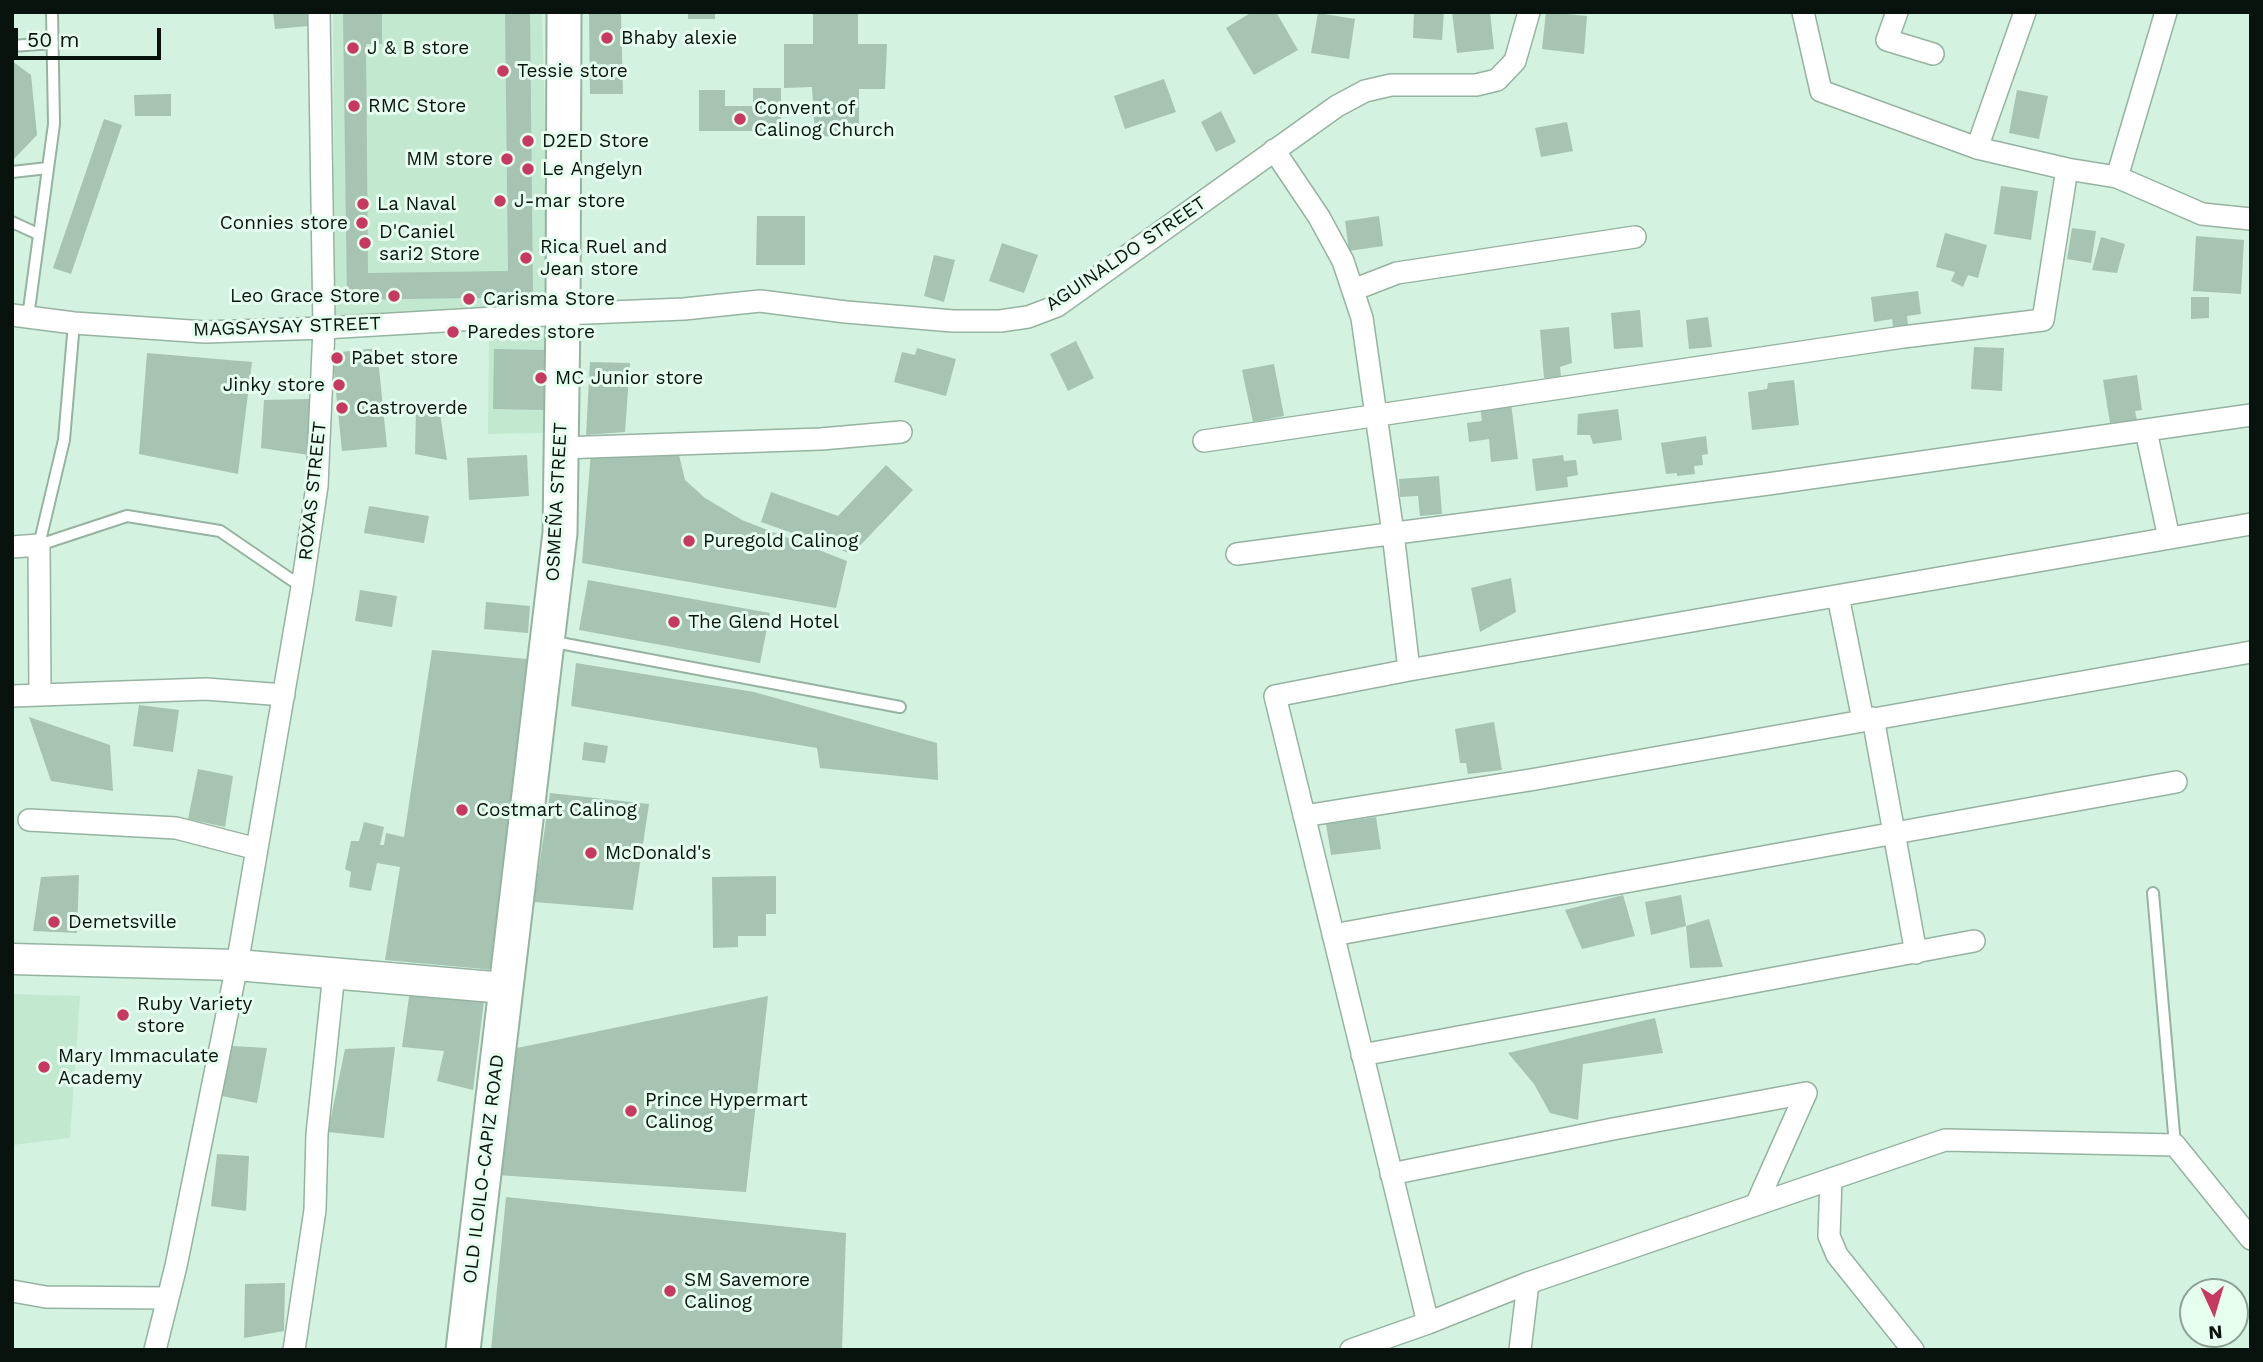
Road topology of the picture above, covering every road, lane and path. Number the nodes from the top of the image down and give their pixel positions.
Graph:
1 (52, 12) edge
2 (319, 12) edge
3 (564, 12) edge
4 (1529, 12) edge
5 (1804, 12) edge
6 (1897, 12) edge
7 (2025, 12) edge
8 (2166, 12) edge
9 (53, 43) junction
10 (12, 46) edge
11 (1933, 54) dead end
12 (1977, 148) junction
13 (1274, 150) junction
14 (48, 168) junction
15 (2067, 169) junction
16 (12, 172) edge
17 (2117, 177) junction
18 (2251, 219) edge
19 (12, 222) edge
20 (38, 234) junction
21 (1635, 237) dead end
22 (1353, 290) junction
23 (563, 314) junction
24 (20, 316) edge
25 (74, 323) junction
26 (324, 328) junction
27 (1376, 415) junction
28 (2251, 415) edge
29 (2146, 431) junction
30 (901, 432) dead end
31 (1204, 441) dead end
32 (561, 448) junction
33 (2251, 524) edge
34 (1393, 533) junction
35 (2169, 538) junction
36 (39, 545) junction
37 (12, 547) edge
38 (1237, 554) dead end
39 (302, 587) junction
40 (1838, 596) junction
41 (547, 640) junction
42 (2251, 652) edge
43 (1409, 670) junction
44 (40, 695) junction
45 (284, 695) junction
46 (12, 696) edge
47 (900, 707) dead end
48 (1868, 719) junction
49 (2176, 782) dead end
50 (1304, 816) junction
51 (29, 820) dead end
52 (1895, 834) junction
53 (257, 849) junction
54 (2153, 893) dead end
55 (1333, 935) junction
56 (1974, 941) dead end
57 (1916, 953) junction
58 (12, 959) edge
59 (237, 965) junction
60 (334, 974) junction
61 (505, 988) junction
62 (1362, 1055) junction
63 (2175, 1145) junction
64 (1391, 1174) junction
65 (1831, 1178) junction
66 (1757, 1203) junction
67 (2251, 1240) edge
68 (1528, 1283) junction
69 (12, 1291) edge
70 (168, 1298) junction
71 (1428, 1323) junction
72 (155, 1350) edge
73 (294, 1350) edge
74 (463, 1350) edge
75 (1352, 1350) edge
76 (1520, 1350) edge
77 (1913, 1350) edge

1 - 9 lane
2 - 26 street, ROXAS STREET
3 - 23 main road, OSMEÑA STREET
4 - 13 street, AGUINALDO STREET
5 - 12 street
6 - 11 street
7 - 12 street
8 - 17 street
9 - 10 lane
9 - 14 lane
12 - 15 street
13 - 22 street
13 - 23 street, AGUINALDO STREET
14 - 16 lane
14 - 20 lane
15 - 17 street
15 - 27 street
17 - 18 street
19 - 20 lane
20 - 24 lane
21 - 22 street
22 - 27 street
23 - 26 street, MAGSAYSAY STREET
23 - 32 main road, OSMEÑA STREET
24 - 25 street, MAGSAYSAY STREET
25 - 26 street, MAGSAYSAY STREET
25 - 36 lane
26 - 39 street, ROXAS STREET
27 - 31 street
27 - 34 street
28 - 29 street
29 - 34 street
29 - 35 street
30 - 32 street
32 - 41 main road, OSMEÑA STREET
33 - 35 street
34 - 38 street
34 - 43 street
35 - 40 street
36 - 37 street
36 - 39 lane
36 - 44 street
39 - 45 street, ROXAS STREET
40 - 43 street
40 - 48 street
41 - 47 lane
41 - 61 main road, OSMEÑA STREET
42 - 48 street
43 - 50 street
44 - 45 street
44 - 46 street
45 - 53 street, ROXAS STREET
48 - 50 street
48 - 52 street
49 - 52 street
50 - 55 street
51 - 53 street
52 - 55 street
52 - 57 street
53 - 59 street, ROXAS STREET
54 - 63 lane
55 - 62 street
56 - 57 street
57 - 62 street
58 - 59 street
59 - 60 street
59 - 70 street, ROXAS STREET
60 - 61 street
60 - 73 street
61 - 74 main road, OLD ILOILO-CAPIZ ROAD
62 - 64 street
63 - 65 street
63 - 67 street
64 - 66 street
64 - 71 street
65 - 66 street
65 - 77 street
66 - 68 street
68 - 71 street
68 - 76 street
69 - 70 street
70 - 72 street, ROXAS STREET
71 - 75 street

